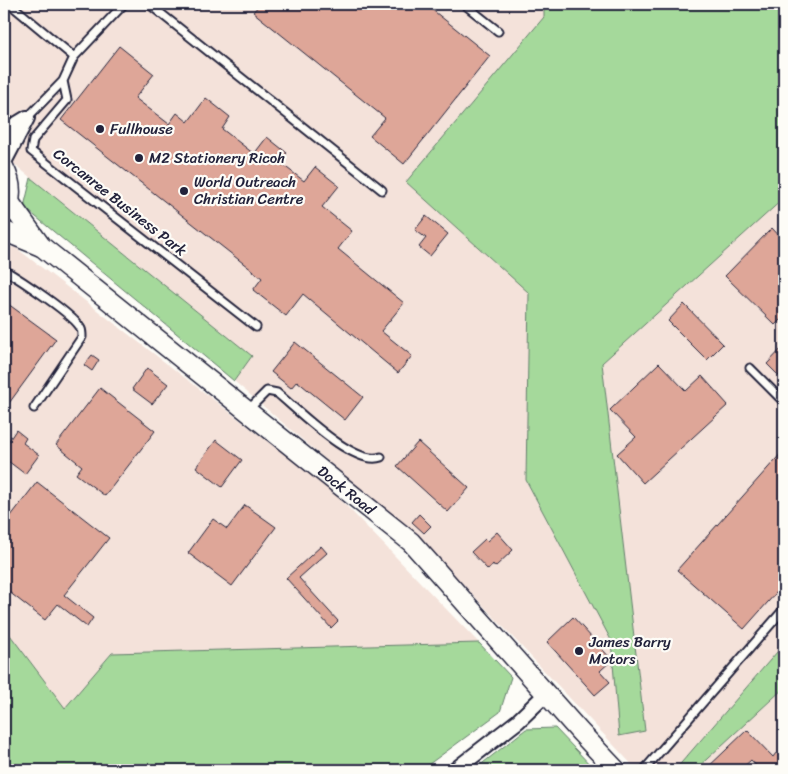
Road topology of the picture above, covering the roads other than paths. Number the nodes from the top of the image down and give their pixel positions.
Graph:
1 (10, 4) edge
2 (124, 4) edge
3 (149, 4) edge
4 (464, 4) edge
5 (498, 30) dead end
6 (74, 57) junction
7 (63, 80) junction
8 (27, 118) junction
9 (4, 132) edge
10 (4, 162) edge
11 (4, 168) edge
12 (382, 190) dead end
13 (7, 208) edge
14 (4, 231) edge
15 (41, 246) junction
16 (4, 270) edge
17 (256, 327) dead end
18 (750, 368) dead end
19 (784, 402) edge
20 (34, 408) dead end
21 (247, 411) junction
22 (381, 458) dead end
23 (784, 609) edge
24 (546, 694) junction
25 (454, 770) edge
26 (616, 770) edge
27 (644, 770) edge

1 - 6 lane
2 - 6 lane, Corcanree Business Park
3 - 12 lane
4 - 5 lane
6 - 7 lane, Corcanree Business Park
7 - 8 lane, Corcanree Business Park
7 - 17 lane, Corcanree Business Park
8 - 9 street
8 - 10 street
11 - 13 main road
13 - 15 main road, Dock Road
14 - 15 main road, Dock Road
15 - 21 main road, Dock Road
16 - 20 lane
18 - 19 lane
21 - 22 lane
21 - 24 main road, Dock Road
23 - 27 lane
24 - 25 street
24 - 26 main road, Dock Road

